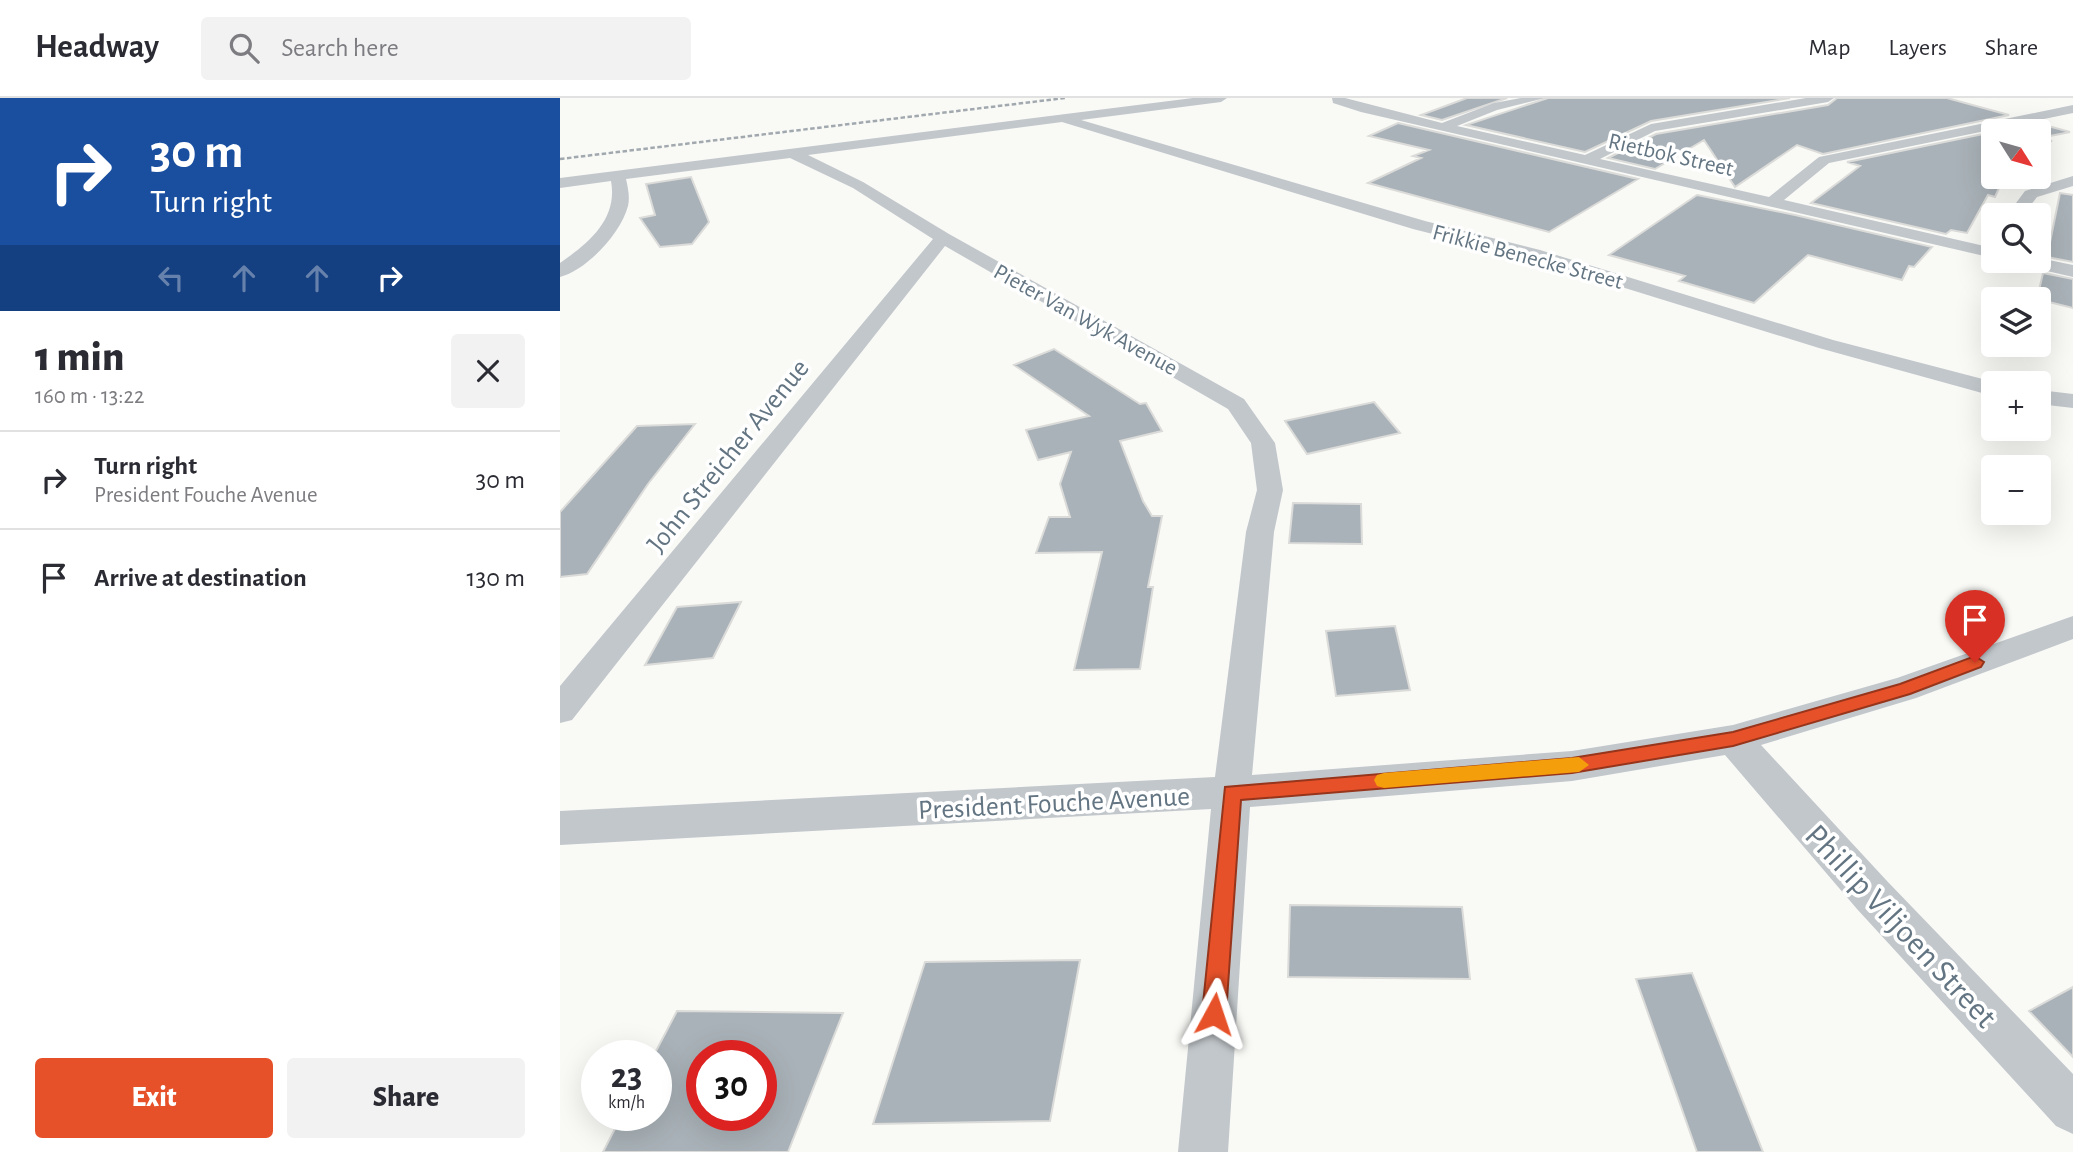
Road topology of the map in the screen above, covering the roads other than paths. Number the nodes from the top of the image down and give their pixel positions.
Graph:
1 (1132, 98) edge
2 (1221, 98) edge
3 (1539, 98) edge
4 (1828, 98) edge
5 (1336, 100) edge
6 (2073, 109) edge
7 (1063, 119) junction
8 (1443, 127) junction
9 (794, 154) junction
10 (1588, 159) junction
11 (560, 172) edge
12 (618, 177) junction
13 (2073, 181) edge
14 (560, 183) edge
15 (1772, 202) junction
16 (2024, 203) edge
17 (943, 239) junction
18 (1981, 249) edge
19 (2051, 266) edge
20 (560, 271) edge
21 (2073, 271) edge
22 (1981, 385) edge
23 (2051, 398) edge
24 (2073, 401) edge
25 (2073, 626) edge
26 (560, 710) edge
27 (1733, 739) junction
28 (1232, 792) junction
29 (560, 828) edge
30 (2073, 1109) edge
31 (1203, 1152) edge

1 - 11 street
2 - 7 street
3 - 8 street
4 - 10 street
5 - 8 street, Rietbok Street
6 - 15 street
7 - 9 street
7 - 22 street, Frikkie Benecke Street
8 - 10 street, Rietbok Street
9 - 12 street
9 - 17 street, Pieter Van Wyk Avenue
10 - 15 street, Rietbok Street
12 - 14 street
12 - 20 street
13 - 16 street
15 - 18 street, Rietbok Street
17 - 26 street, John Streicher Avenue
17 - 28 street, Pieter Van Wyk Avenue
19 - 21 street
23 - 24 street
25 - 27 street, President Fouche Avenue
27 - 28 street, President Fouche Avenue
27 - 30 street, Phillip Viljoen Street
28 - 29 street, President Fouche Avenue
28 - 31 street, Pieter Van Wyk Avenue

